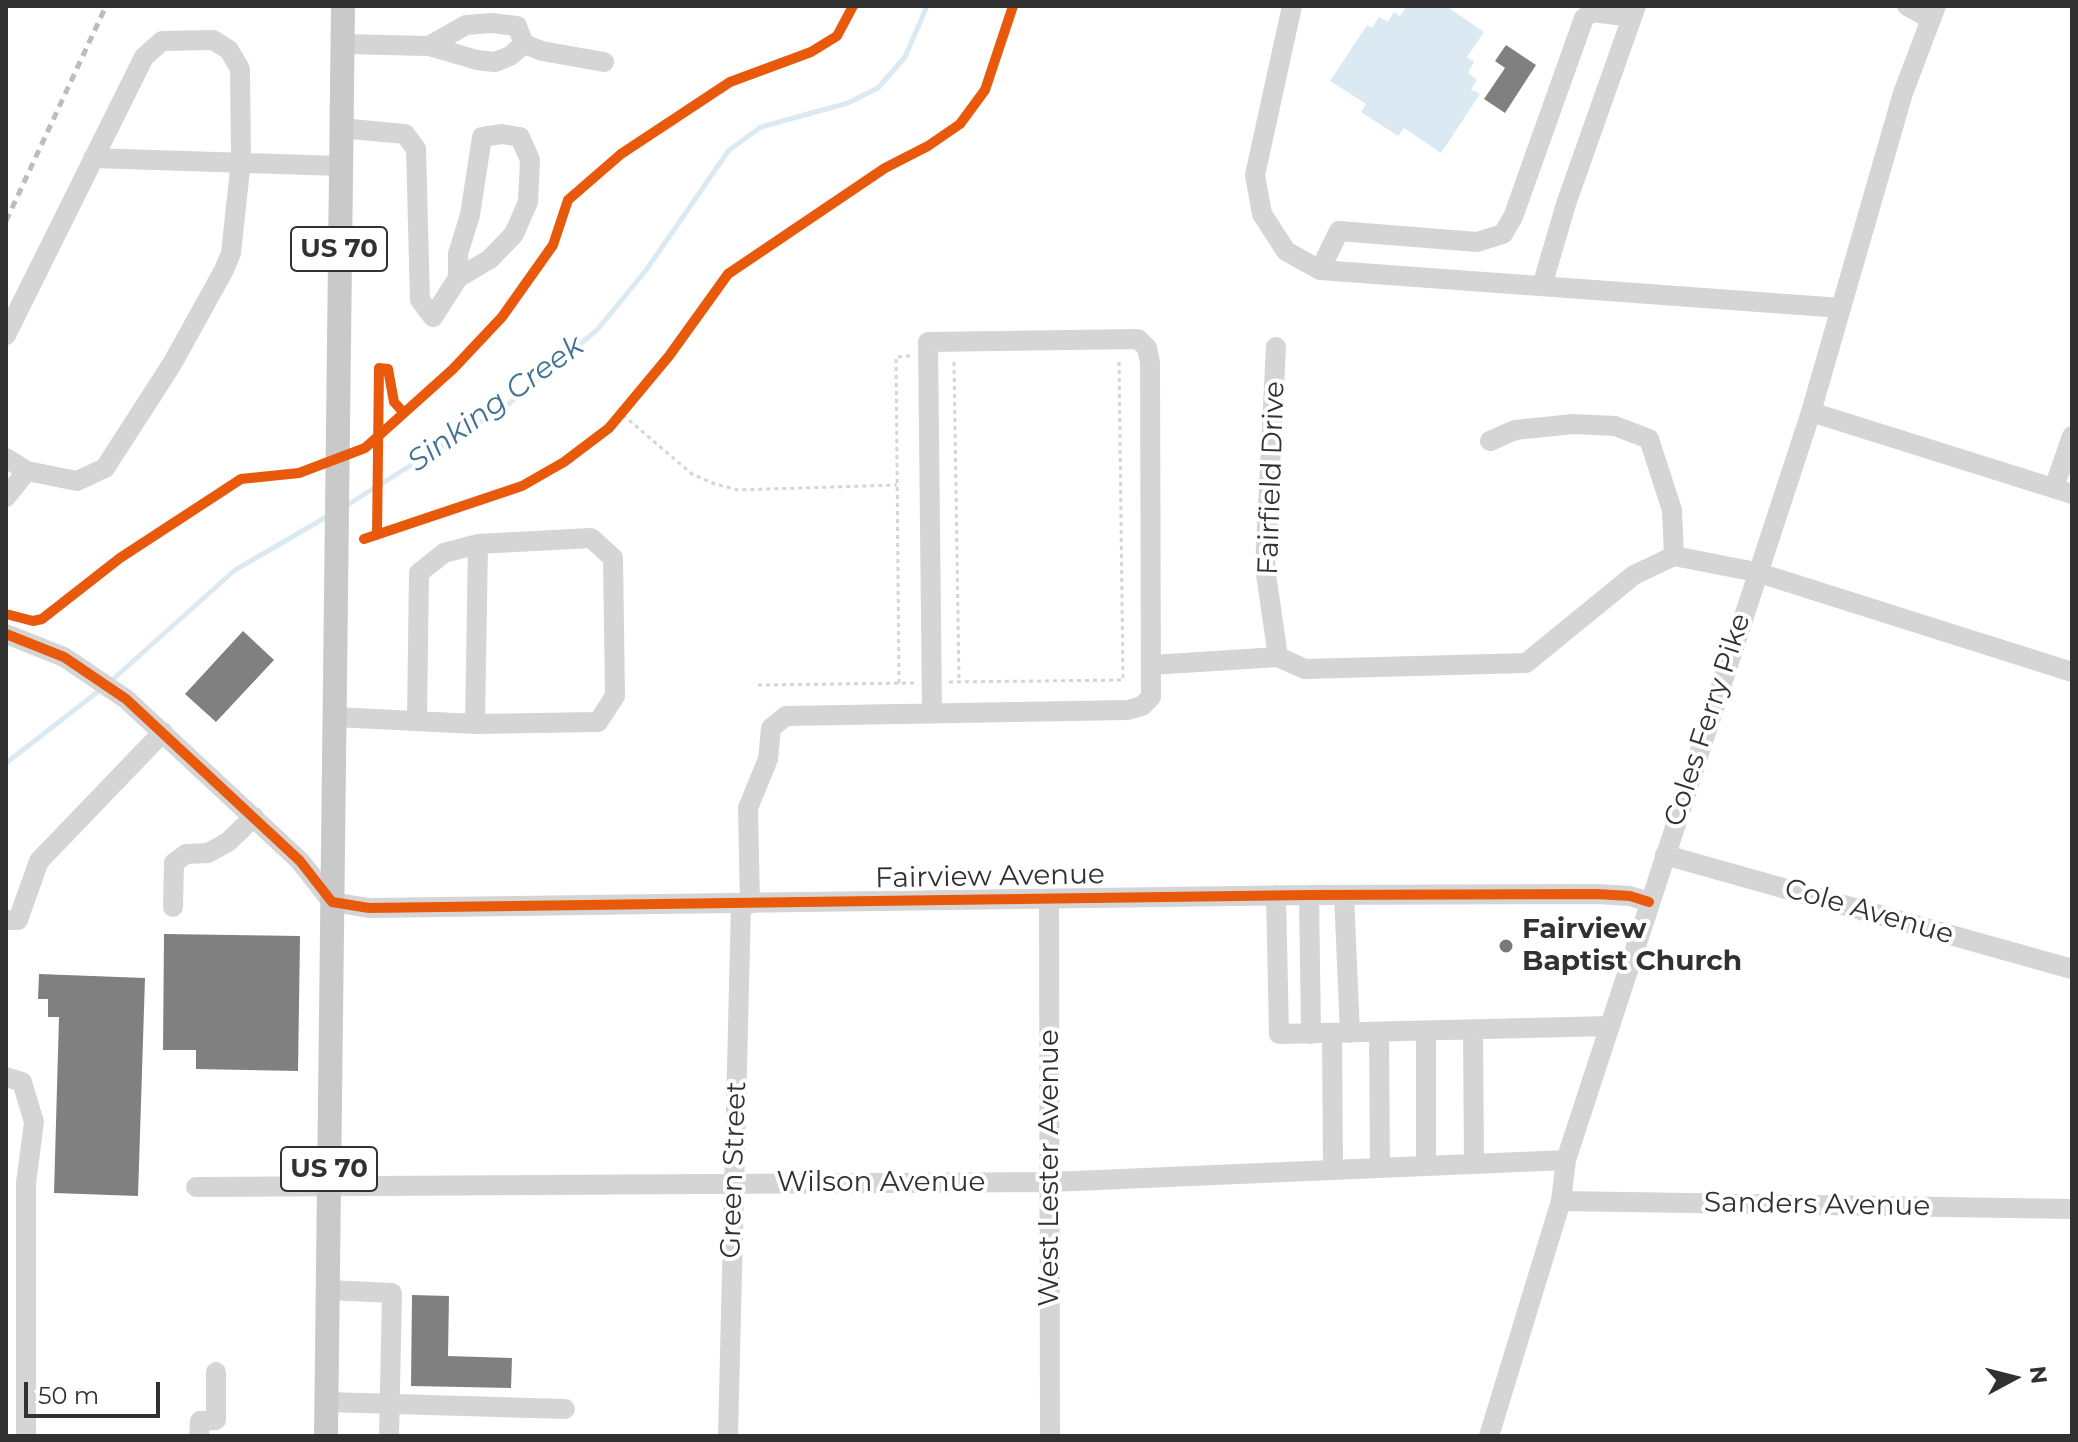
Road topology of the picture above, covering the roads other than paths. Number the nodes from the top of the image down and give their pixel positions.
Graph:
1 (343, 6) edge
2 (1292, 6) edge
3 (1907, 6) edge
4 (1634, 12) edge
5 (1934, 12) edge
6 (342, 44) junction
7 (524, 44) junction
8 (429, 46) junction
9 (604, 62) dead end
10 (340, 128) junction
11 (93, 158) junction
12 (241, 160) junction
13 (340, 166) junction
14 (1320, 270) junction
15 (458, 278) junction
16 (1542, 286) junction
17 (1841, 308) junction
18 (6, 335) edge
19 (1276, 347) dead end
20 (1811, 412) junction
21 (1490, 441) dead end
22 (2071, 444) edge
23 (6, 458) edge
24 (27, 471) junction
25 (2063, 491) edge
26 (6, 497) edge
27 (478, 544) junction
28 (1674, 556) junction
29 (1756, 572) junction
30 (6, 634) edge
31 (1278, 657) junction
32 (1152, 665) junction
33 (2072, 672) edge
34 (932, 711) junction
35 (335, 717) junction
36 (417, 719) junction
37 (475, 724) junction
38 (163, 732) junction
39 (254, 817) junction
40 (1665, 855) junction
41 (1276, 895) junction
42 (1309, 895) junction
43 (1344, 895) junction
44 (1049, 900) junction
45 (332, 902) junction
46 (1649, 902) junction
47 (745, 904) junction
48 (173, 907) dead end
49 (6, 920) edge
50 (2072, 969) edge
51 (1610, 1026) junction
52 (1473, 1030) junction
53 (1426, 1031) junction
54 (1379, 1032) junction
55 (1341, 1033) junction
56 (1311, 1034) junction
57 (6, 1077) edge
58 (1566, 1160) junction
59 (1474, 1164) junction
60 (1426, 1166) junction
61 (1380, 1168) junction
62 (1333, 1170) junction
63 (1051, 1182) junction
64 (733, 1184) junction
65 (196, 1187) dead end
66 (329, 1187) junction
67 (1561, 1201) junction
68 (2072, 1209) edge
69 (328, 1290) junction
70 (15, 1317) edge
71 (216, 1372) dead end
72 (327, 1402) junction
73 (392, 1404) junction
74 (565, 1409) dead end
75 (26, 1436) edge
76 (199, 1436) edge
77 (326, 1436) edge
78 (389, 1436) edge
79 (728, 1436) edge
80 (1050, 1436) edge
81 (1489, 1436) edge

1 - 6 main road, US 70
2 - 14 street
3 - 5 street
4 - 14 street
4 - 16 street
5 - 17 street, Coles Ferry Pike
6 - 8 street
6 - 10 main road, US 70
7 - 8 street
7 - 8 street
7 - 9 street
10 - 13 main road, US 70
10 - 15 street
11 - 12 street
11 - 12 street
11 - 18 street
12 - 13 street
12 - 24 street
13 - 35 main road, US 70
14 - 16 street
15 - 15 street
16 - 17 street
17 - 20 street, Coles Ferry Pike
19 - 31 street, Fairfield Drive
20 - 25 street
20 - 29 street, Coles Ferry Pike
21 - 28 street
22 - 25 street
23 - 24 street
24 - 26 street
27 - 36 street
27 - 37 street
27 - 37 street
28 - 29 street
28 - 31 street
29 - 33 street
29 - 40 street, Coles Ferry Pike
30 - 38 street
31 - 32 street
32 - 34 street
32 - 34 street
34 - 47 street, Green Street
35 - 36 street
35 - 45 main road, US 70
36 - 37 street
38 - 39 street
38 - 49 street
39 - 45 street
39 - 48 street
40 - 46 street, Coles Ferry Pike
40 - 50 street, Cole Avenue
41 - 42 street, Fairview Avenue
41 - 44 street, Fairview Avenue
41 - 56 street
42 - 43 street, Fairview Avenue
42 - 56 street
43 - 46 street, Fairview Avenue
43 - 55 street
44 - 47 street, Fairview Avenue
44 - 63 street, West Lester Avenue
45 - 47 street, Fairview Avenue
45 - 66 main road, US 70
46 - 51 street, Coles Ferry Pike
47 - 64 street, Green Street
51 - 52 street
51 - 58 street, Coles Ferry Pike
52 - 53 street
52 - 59 street
53 - 54 street
53 - 60 street
54 - 55 street
54 - 61 street
55 - 56 street
55 - 62 street
57 - 70 street
58 - 59 street, Wilson Avenue
58 - 67 street, Coles Ferry Pike
59 - 60 street, Wilson Avenue
60 - 61 street, Wilson Avenue
61 - 62 street, Wilson Avenue
62 - 63 street, Wilson Avenue
63 - 64 street, Wilson Avenue
63 - 80 street, West Lester Avenue
64 - 66 street, Wilson Avenue
64 - 79 street, Green Street
65 - 66 street, Wilson Avenue
66 - 69 main road, US 70
67 - 68 street, Sanders Avenue
67 - 81 street, Coles Ferry Pike
69 - 72 main road, US 70
69 - 73 street
70 - 75 street
71 - 76 street
72 - 73 street
72 - 77 main road, US 70
73 - 74 street
73 - 78 street

